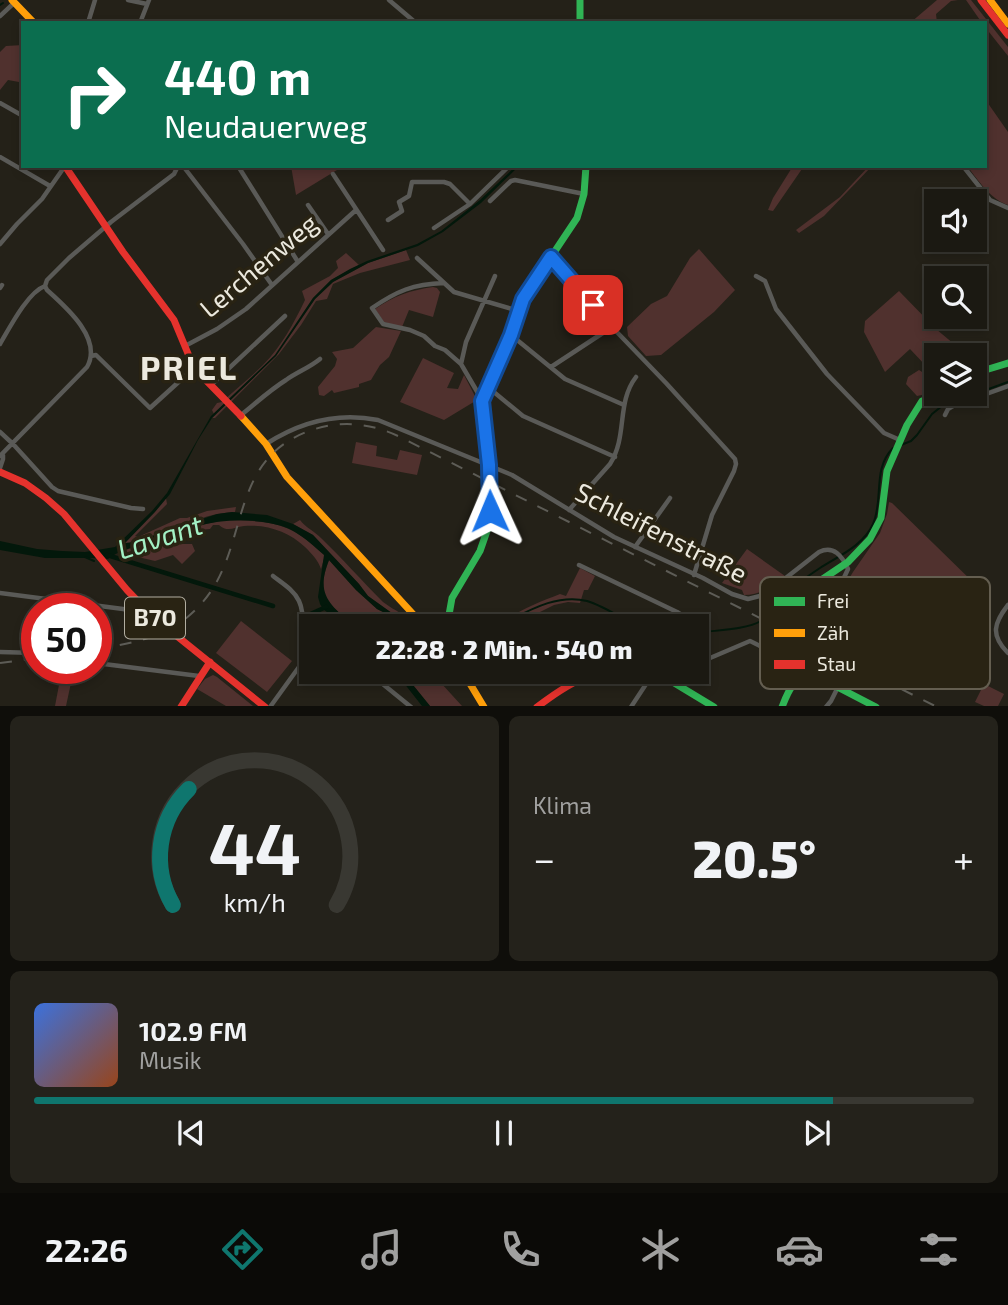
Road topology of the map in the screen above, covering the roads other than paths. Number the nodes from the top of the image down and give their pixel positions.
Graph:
1 (95, 0) edge
2 (128, 0) edge
3 (389, 0) edge
4 (580, 0) edge
5 (981, 0) edge
6 (990, 0) edge
7 (13, 1) edge
8 (148, 2) edge
9 (0, 16) edge
10 (32, 21) edge
11 (89, 21) edge
12 (141, 21) edge
13 (414, 21) edge
14 (580, 21) edge
15 (1008, 24) edge
16 (1008, 35) edge
17 (0, 103) edge
18 (21, 115) edge
19 (0, 157) edge
20 (64, 168) edge
21 (66, 168) edge
22 (180, 168) edge
23 (182, 168) edge
24 (239, 168) edge
25 (507, 168) edge
26 (586, 168) edge
27 (965, 168) edge
28 (332, 174) dead end
29 (50, 186) junction
30 (584, 194) junction
31 (490, 201) dead end
32 (470, 204) junction
33 (308, 205) dead end
34 (1008, 208) edge
35 (356, 210) junction
36 (388, 220) dead end
37 (107, 226) junction
38 (434, 228) dead end
39 (328, 234) junction
40 (0, 244) edge
41 (383, 250) dead end
42 (551, 257) junction
43 (417, 258) dead end
44 (298, 262) junction
45 (495, 276) dead end
46 (756, 276) dead end
47 (444, 283) junction
48 (272, 285) junction
49 (46, 286) junction
50 (484, 301) junction
51 (519, 311) junction
52 (285, 316) dead end
53 (612, 327) junction
54 (511, 335) junction
55 (0, 344) edge
56 (184, 347) junction
57 (91, 356) junction
58 (320, 359) dead end
59 (1008, 363) edge
60 (461, 364) junction
61 (551, 367) junction
62 (194, 368) junction
63 (987, 369) edge
64 (636, 377) dead end
65 (211, 385) junction
66 (1008, 386) edge
67 (489, 388) junction
68 (924, 400) edge
69 (482, 401) junction
70 (624, 405) junction
71 (241, 415) junction
72 (945, 415) dead end
73 (0, 432) edge
74 (13, 444) junction
75 (266, 444) junction
76 (898, 444) junction
77 (1, 455) edge
78 (615, 457) junction
79 (489, 465) junction
80 (0, 470) edge
81 (670, 498) dead end
82 (143, 509) dead end
83 (569, 510) junction
84 (635, 547) junction
85 (844, 562) junction
86 (579, 565) dead end
87 (694, 575) junction
88 (273, 576) dead end
89 (787, 577) edge
90 (824, 577) edge
91 (845, 577) edge
92 (0, 593) edge
93 (760, 597) edge
94 (1008, 605) edge
95 (301, 614) edge
96 (413, 614) edge
97 (449, 614) edge
98 (680, 614) edge
99 (162, 624) junction
100 (760, 646) edge
101 (0, 652) edge
102 (21, 653) edge
103 (1008, 653) edge
104 (709, 658) edge
105 (210, 662) junction
106 (112, 665) edge
107 (299, 665) edge
108 (199, 676) junction
109 (383, 684) edge
110 (470, 684) edge
111 (575, 684) edge
112 (646, 684) edge
113 (676, 684) edge
114 (790, 689) edge
115 (837, 689) edge
116 (844, 689) edge
117 (181, 706) edge
118 (267, 706) edge
119 (411, 706) edge
120 (484, 706) edge
121 (537, 706) edge
122 (631, 706) edge
123 (714, 706) edge
124 (782, 706) edge
125 (826, 706) edge
126 (876, 706) edge

1 - 11 street
2 - 8 street
3 - 13 street
4 - 14 main road
5 - 16 main road
6 - 15 main road
7 - 9 street
7 - 10 main road
8 - 12 street
17 - 18 street
19 - 29 street
20 - 29 street
21 - 37 main road
22 - 37 street
23 - 48 street
24 - 44 street
25 - 32 street
26 - 30 main road
27 - 34 street
28 - 35 street, Lerchenweg
29 - 40 street
30 - 31 street
30 - 42 main road
32 - 36 street
32 - 38 street
33 - 39 street
35 - 39 street, Lerchenweg
35 - 41 street, Lerchenweg
37 - 49 street
37 - 56 main road
39 - 44 street, Lerchenweg
42 - 51 main road
42 - 53 street
43 - 47 street
44 - 48 street, Lerchenweg
45 - 50 street
46 - 76 street
47 - 50 street
47 - 60 street
48 - 56 street, Lerchenweg
49 - 55 street
49 - 57 street
50 - 51 street
50 - 60 street
51 - 54 main road
52 - 65 street
53 - 61 street
53 - 87 street
54 - 61 street
54 - 67 main road
56 - 62 main road
57 - 62 street
57 - 74 street
58 - 71 street
59 - 63 main road
60 - 69 street
61 - 70 street
62 - 65 main road
64 - 70 street
65 - 71 main road
66 - 72 street
67 - 69 main road
67 - 78 street
68 - 76 main road
69 - 79 main road
70 - 78 street
71 - 75 main road
73 - 74 street
74 - 77 street
74 - 82 street
75 - 79 street, Schleifenstraße
75 - 96 main road
76 - 85 main road
77 - 80 street
78 - 83 street
79 - 83 street, Schleifenstraße
79 - 97 main road
80 - 99 main road, B70
81 - 84 street
83 - 84 street, Schleifenstraße
84 - 87 street, Schleifenstraße
85 - 89 street, Schleifenstraße
85 - 90 main road
85 - 91 street
86 - 98 street
87 - 93 street, Schleifenstraße
88 - 95 street
92 - 99 street
94 - 103 street
99 - 105 main road, B70
100 - 104 street
101 - 102 street
105 - 108 main road
105 - 118 main road, B70
106 - 108 street
107 - 118 street
108 - 117 main road
109 - 119 street
110 - 120 main road
111 - 121 main road
112 - 122 street
113 - 123 main road
114 - 124 main road
115 - 125 street
116 - 126 main road

